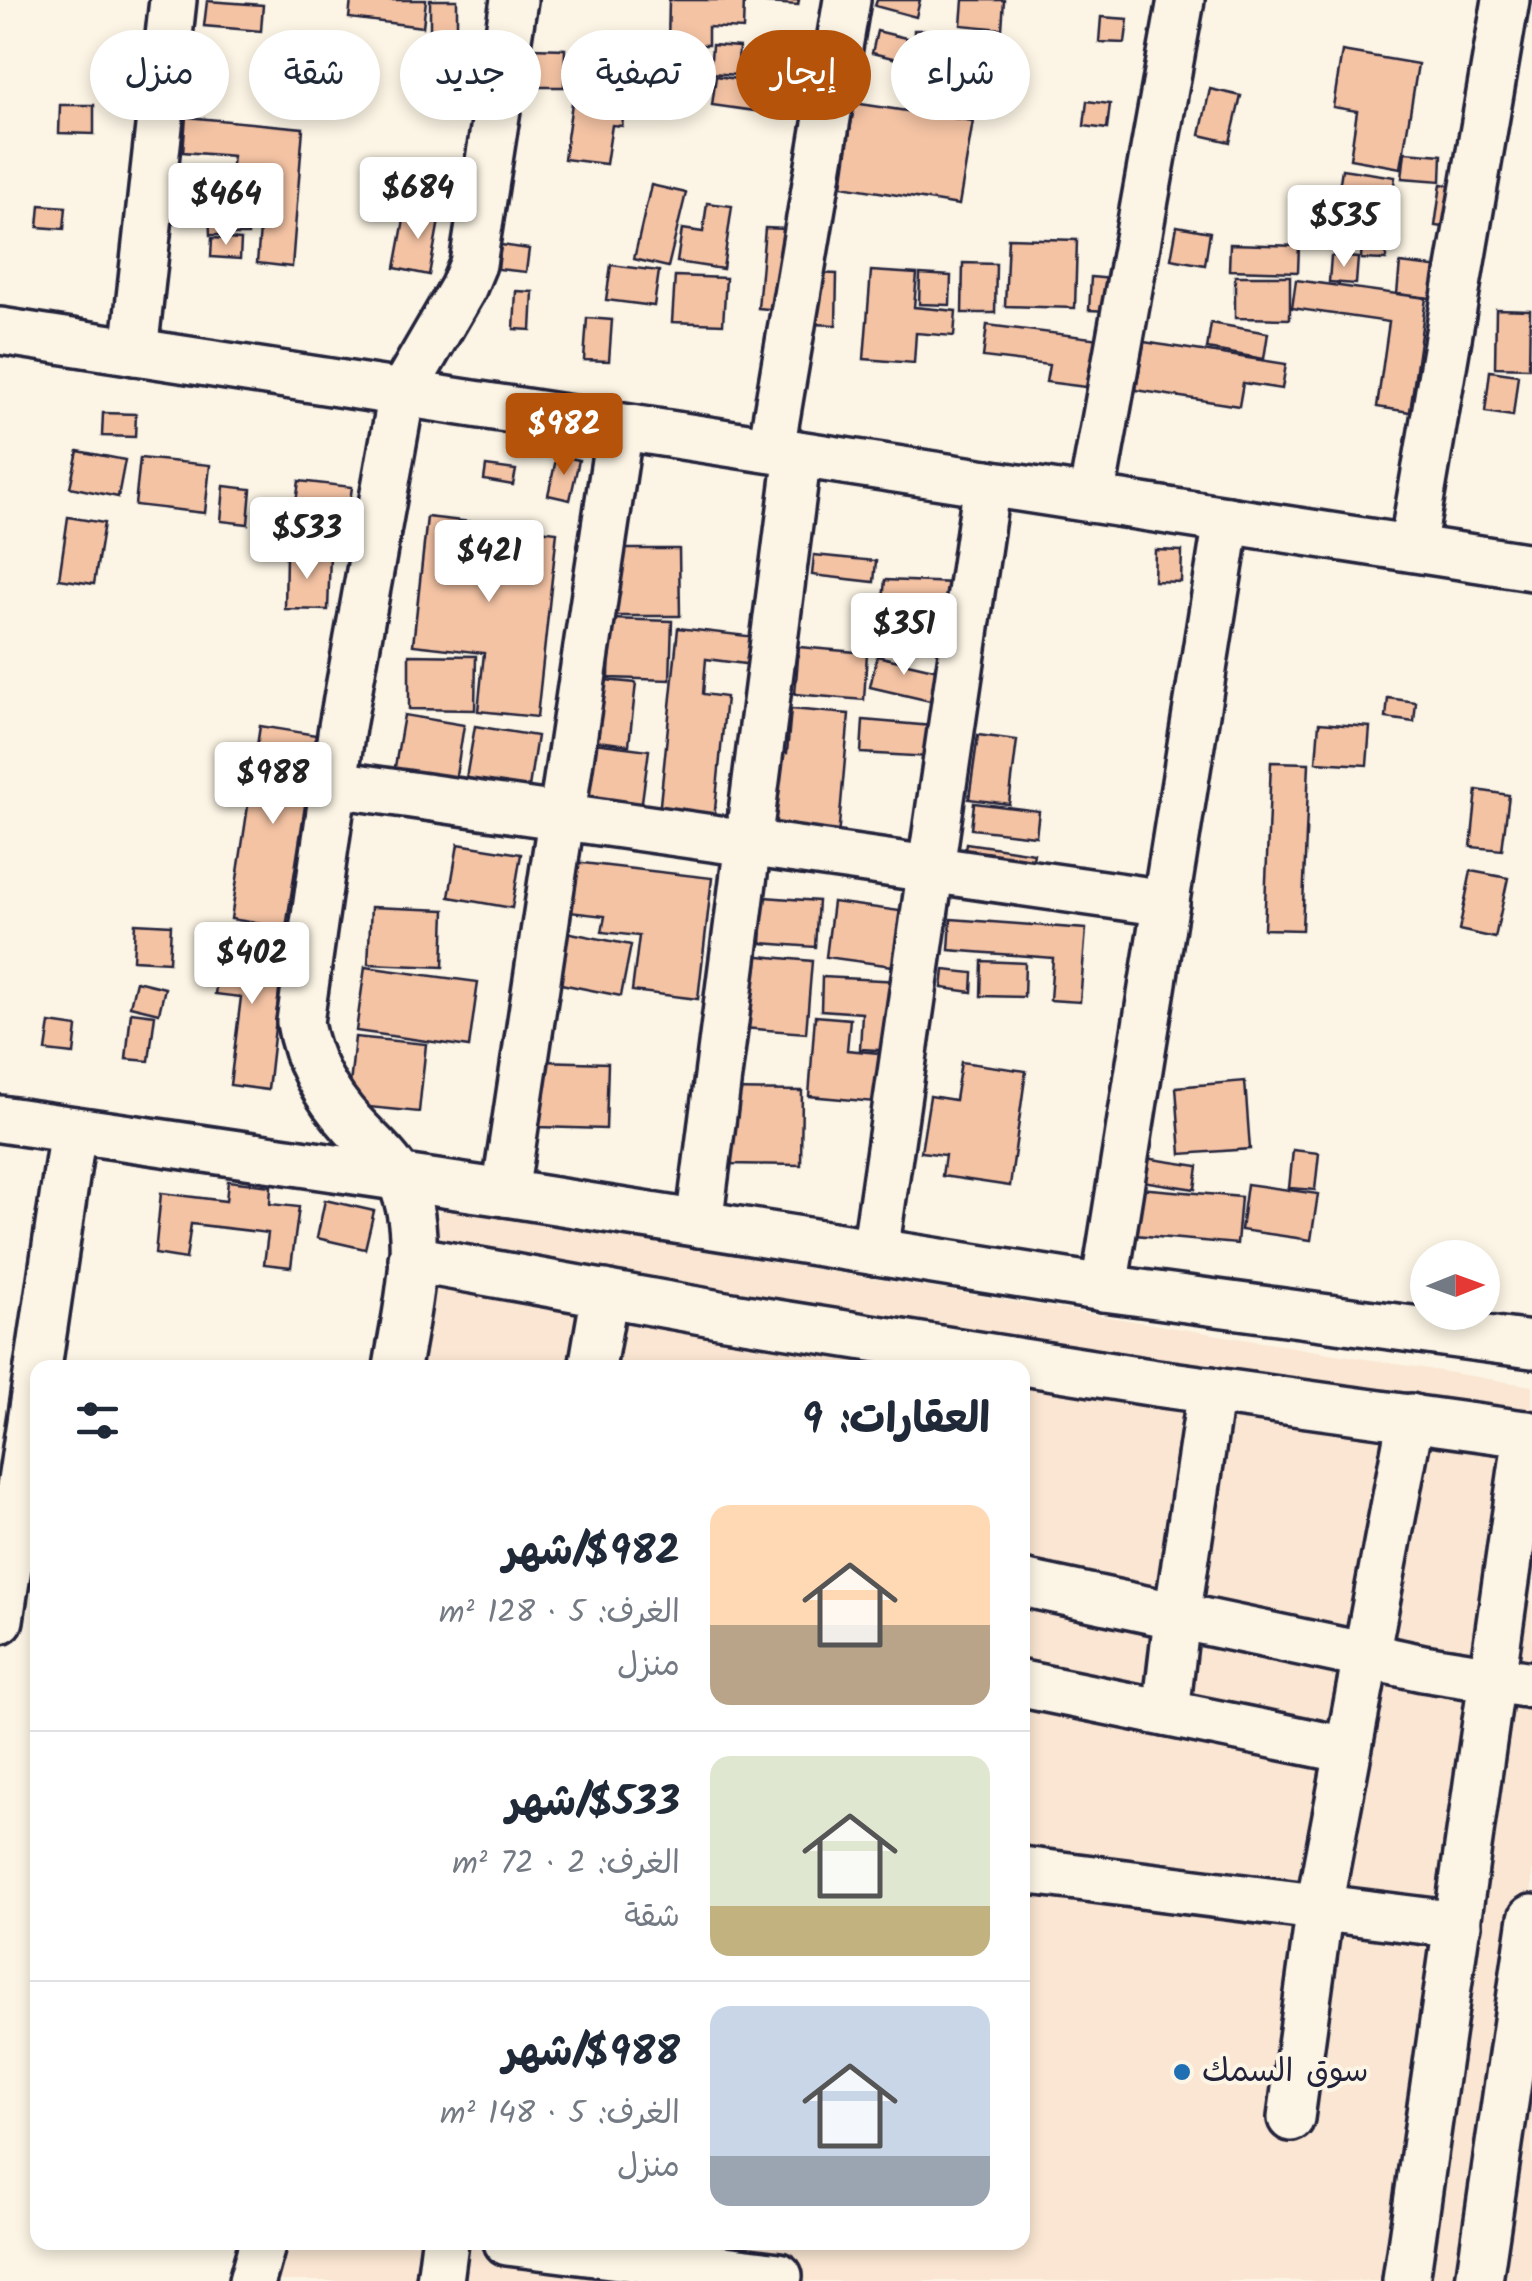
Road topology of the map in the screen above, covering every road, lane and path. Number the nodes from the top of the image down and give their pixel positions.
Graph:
1 (173, 0) edge
2 (514, 0) edge
3 (847, 0) edge
4 (1180, 0) edge
5 (1506, 0) edge
6 (0, 331) edge
7 (134, 352) junction
8 (402, 393) junction
9 (620, 427) junction
10 (784, 452) junction
11 (987, 483) junction
12 (1091, 499) junction
13 (1227, 520) junction
14 (1412, 548) junction
15 (1532, 567) edge
16 (335, 784) junction
17 (562, 816) junction
18 (748, 842) junction
19 (930, 867) junction
20 (1166, 903) junction
21 (0, 1119) edge
22 (73, 1130) junction
23 (398, 1178) junction
24 (504, 1194) junction
25 (700, 1224) junction
26 (875, 1252) junction
27 (412, 1260) junction
28 (1104, 1288) junction
29 (604, 1293) junction
30 (1532, 1345) edge
31 (827, 1349) edge
32 (39, 1360) edge
33 (399, 1360) edge
34 (593, 1360) edge
35 (962, 1360) edge
36 (1030, 1366) edge
37 (1211, 1390) junction
38 (1410, 1416) junction
39 (30, 1434) edge
40 (1530, 1434) edge
41 (1030, 1585) edge
42 (11, 1592) edge
43 (1177, 1617) junction
44 (1364, 1656) junction
45 (1512, 1682) edge
46 (1030, 1686) edge
47 (1166, 1713) junction
48 (1347, 1750) junction
49 (1030, 1871) edge
50 (1320, 1907) junction
51 (1532, 1918) edge
52 (1455, 1940) junction
53 (1525, 1963) junction
54 (1524, 2030) edge
55 (1291, 2118) dead end
56 (260, 2250) edge
57 (444, 2250) edge
58 (551, 2257) edge
59 (672, 2262) edge
60 (781, 2267) edge
61 (252, 2281) edge
62 (440, 2281) edge
63 (1406, 2281) edge
64 (1479, 2281) edge

1 - 7 street
2 - 8 street
3 - 10 street
4 - 12 street
5 - 14 street
6 - 7 street
7 - 8 street
8 - 9 street
8 - 16 street
9 - 10 street
9 - 17 street
10 - 11 street
10 - 18 street
11 - 12 street
11 - 19 street
12 - 13 street
13 - 14 street
13 - 20 street
14 - 15 street
16 - 17 street
16 - 23 street
17 - 18 street
17 - 24 street
18 - 19 street
18 - 25 street
19 - 20 street
19 - 26 street
20 - 28 street
21 - 22 street
22 - 23 street
22 - 32 street
23 - 24 street
23 - 27 street
24 - 25 street
25 - 26 street
26 - 28 street
27 - 29 street
27 - 33 street
28 - 30 street
29 - 31 street
29 - 34 street
31 - 35 street
36 - 37 street
37 - 38 street
37 - 43 street
38 - 40 street
38 - 44 street
39 - 42 street
40 - 45 street
41 - 43 street
43 - 44 street
43 - 47 street
44 - 45 street
44 - 48 street
45 - 52 street
46 - 47 street
47 - 48 street
48 - 50 street
49 - 50 street
50 - 52 street
50 - 55 street
51 - 53 street
52 - 53 street
52 - 63 street
53 - 54 street
54 - 64 street
56 - 61 street
57 - 62 street
58 - 59 street
59 - 60 street

